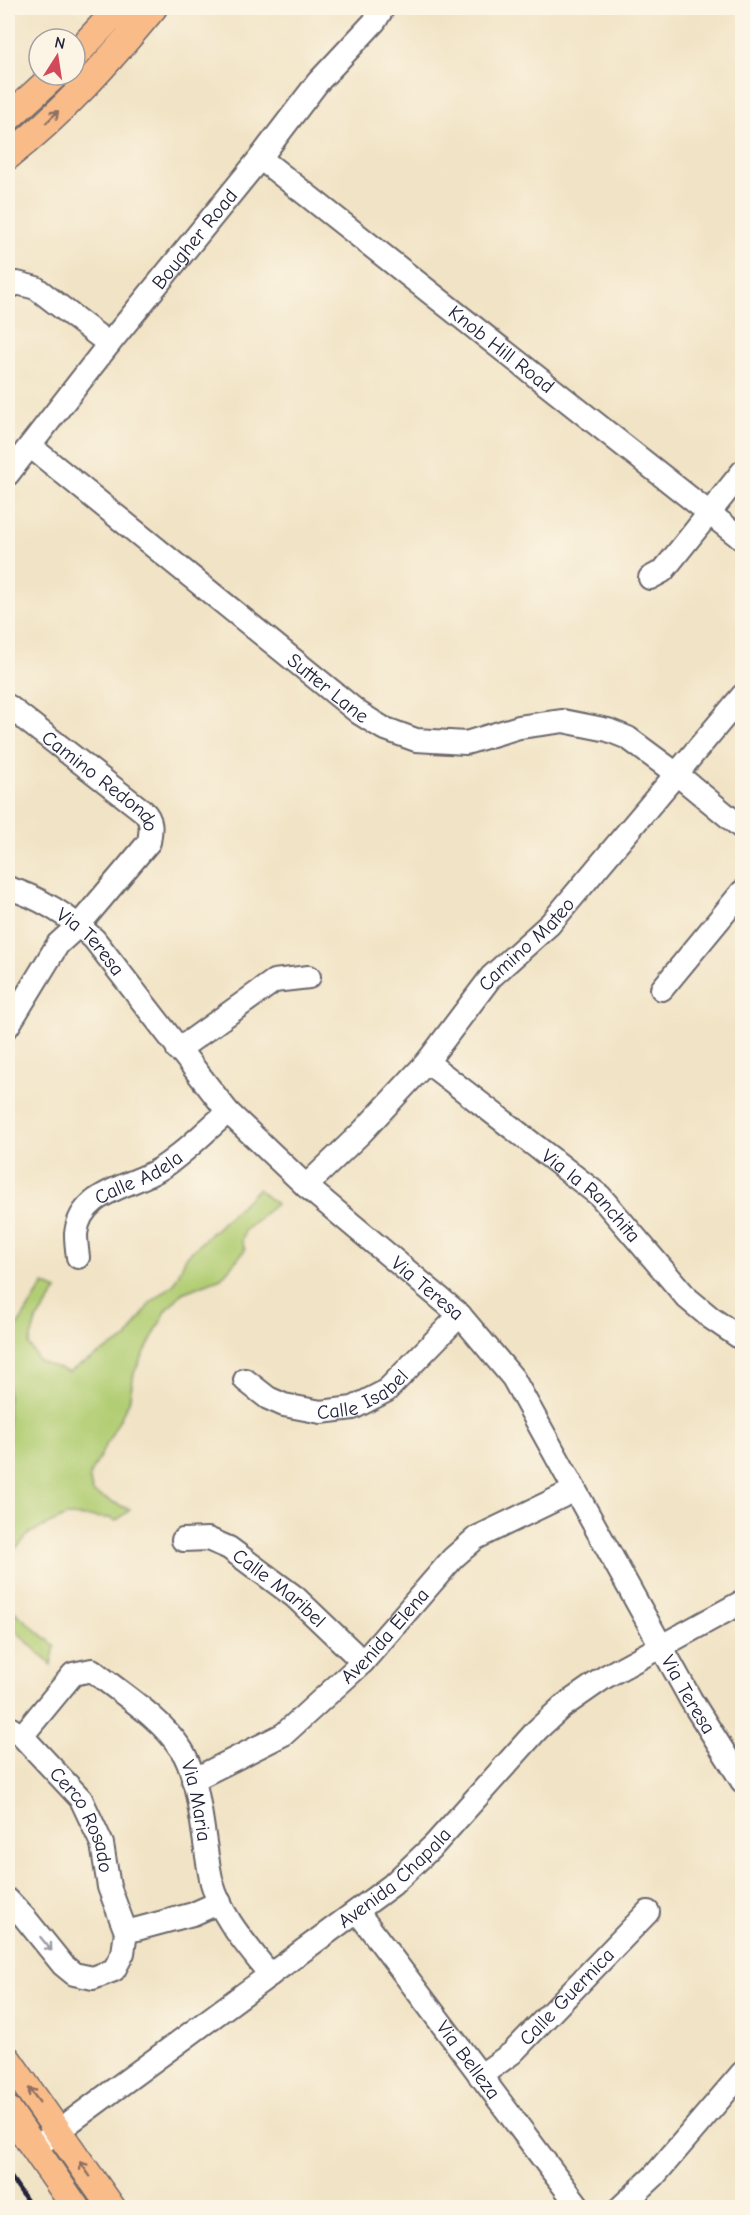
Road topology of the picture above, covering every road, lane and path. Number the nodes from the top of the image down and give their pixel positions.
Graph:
1 (118, 8) edge
2 (153, 8) edge
3 (383, 8) edge
4 (87, 43) edge
5 (42, 87) edge
6 (8, 118) edge
7 (8, 156) edge
8 (260, 158) junction
9 (8, 288) edge
10 (109, 344) junction
11 (30, 446) junction
12 (742, 472) edge
13 (8, 474) edge
14 (710, 513) junction
15 (742, 539) edge
16 (650, 578) dead end
17 (742, 696) edge
18 (8, 706) edge
19 (678, 775) junction
20 (742, 828) edge
21 (8, 888) edge
22 (742, 892) edge
23 (79, 925) junction
24 (309, 978) dead end
25 (662, 989) dead end
26 (8, 1026) edge
27 (178, 1050) junction
28 (427, 1062) junction
29 (228, 1112) junction
30 (306, 1186) junction
31 (78, 1257) dead end
32 (460, 1315) junction
33 (742, 1339) edge
34 (245, 1380) dead end
35 (575, 1490) junction
36 (183, 1540) dead end
37 (742, 1602) edge
38 (661, 1646) junction
39 (363, 1662) junction
40 (15, 1731) edge
41 (193, 1780) junction
42 (742, 1781) edge
43 (8, 1900) edge
44 (220, 1902) junction
45 (357, 1911) junction
46 (648, 1912) dead end
47 (126, 1932) junction
48 (270, 1975) junction
49 (8, 2060) edge
50 (742, 2073) edge
51 (480, 2076) junction
52 (8, 2110) edge
53 (59, 2131) junction
54 (35, 2148) junction
55 (76, 2208) edge
56 (112, 2208) edge
57 (580, 2208) edge
58 (620, 2208) edge

1 - 4 main road
7 -> 2 main road
3 - 8 street, Bougher Road
5 - 6 main road
8 - 10 street, Bougher Road
8 - 14 street, Knob Hill Road
9 - 10 street
10 - 11 street, Bougher Road
11 - 13 street, Bougher Road
11 - 19 street, Sutter Lane
12 - 14 street
14 - 15 street, Knob Hill Road
14 - 16 street
17 - 19 street, Camino Mateo
18 - 23 street, Camino Redondo
19 - 20 street, Sutter Lane
19 - 28 street, Camino Mateo
21 - 23 street, Via Teresa
22 - 25 street
23 - 26 street, Camino Redondo
23 - 27 street, Via Teresa
24 - 27 street
27 - 29 street, Via Teresa
28 - 30 street, Camino Mateo
28 - 33 street, Via la Ranchita
29 - 30 street, Via Teresa
29 - 31 street, Calle Adela
30 - 32 street, Via Teresa
32 - 34 street, Calle Isabel
32 - 35 street, Via Teresa
35 - 38 street, Via Teresa
35 - 39 street, Avenida Elena
36 - 39 street, Calle Maribel
37 - 38 street, Avenida Chapala
38 - 42 street, Via Teresa
38 - 45 street, Avenida Chapala
39 - 41 street, Avenida Elena
40 - 41 street, Via Maria
40 - 47 street, Cerco Rosado
41 - 44 street, Via Maria
43 -> 47 street
44 - 47 street
44 - 48 street, Via Maria
45 - 48 street, Avenida Chapala
45 - 51 street, Via Belleza
46 - 51 street, Calle Guernica
48 - 53 street, Avenida Chapala
53 -> 49 main road
50 - 58 street
51 - 57 street, Via Belleza
52 - 54 main road
53 - 54 street, Avenida Chapala
56 -> 53 main road
54 - 55 main road

